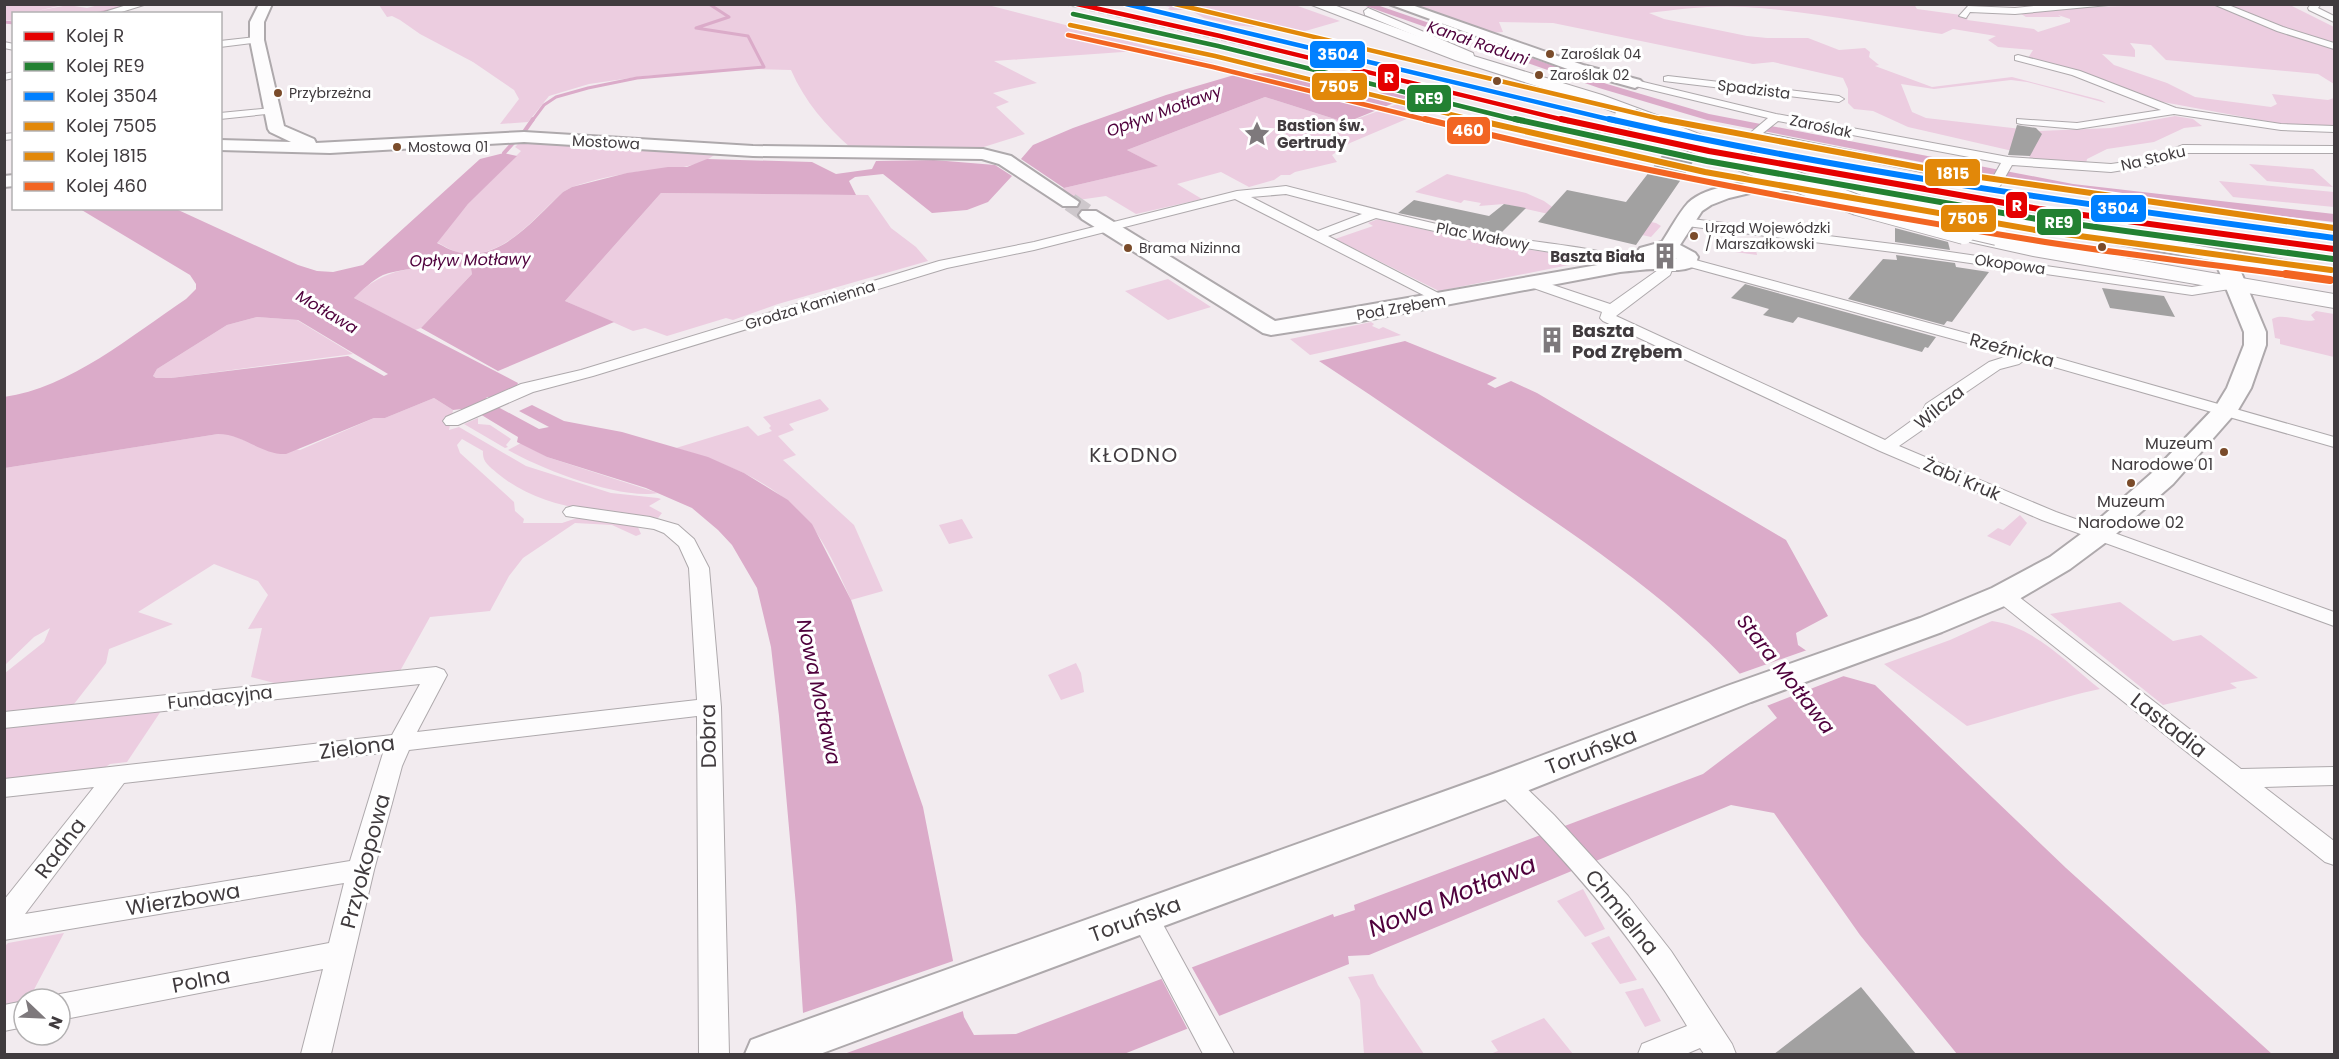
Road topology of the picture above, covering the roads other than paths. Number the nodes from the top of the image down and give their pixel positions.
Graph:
1 (143, 4) edge
2 (266, 4) edge
3 (1316, 4) edge
4 (2115, 4) edge
5 (2217, 4) edge
6 (2318, 4) edge
7 (1392, 6) edge
8 (110, 12) edge
9 (1964, 16) dead end
10 (2334, 19) edge
11 (1378, 27) junction
12 (257, 40) junction
13 (222, 44) edge
14 (2334, 46) edge
15 (2018, 58) dead end
16 (1470, 59) junction
17 (1673, 65) dead end
18 (1668, 79) junction
19 (1631, 85) junction
20 (1654, 88) junction
21 (1597, 99) junction
22 (1839, 99) dead end
23 (2174, 111) junction
24 (222, 116) edge
25 (2020, 122) dead end
26 (1768, 123) junction
27 (274, 127) junction
28 (2334, 129) edge
29 (222, 140) edge
30 (222, 144) edge
31 (2334, 150) edge
32 (2003, 171) junction
33 (1238, 195) junction
34 (1070, 202) tunnel mouth
35 (1375, 214) junction
36 (1089, 215) tunnel mouth
37 (1682, 225) junction
38 (1108, 227) junction
39 (1317, 237) junction
40 (1992, 237) junction
41 (1667, 257) junction
42 (1623, 264) junction
43 (2230, 272) junction
44 (2334, 276) edge
45 (1530, 282) junction
46 (2334, 292) edge
47 (1441, 300) junction
48 (2334, 301) edge
49 (1612, 310) junction
50 (2023, 353) junction
51 (2226, 410) junction
52 (452, 421) dead end
53 (2334, 442) edge
54 (1887, 447) junction
55 (573, 512) dead end
56 (2099, 534) junction
57 (2003, 595) junction
58 (2334, 619) edge
59 (436, 675) joint
60 (709, 707) junction
61 (4, 720) edge
62 (400, 742) junction
63 (116, 776) junction
64 (2334, 776) edge
65 (2237, 778) junction
66 (1506, 783) junction
67 (4, 788) edge
68 (2334, 855) edge
69 (361, 870) junction
70 (1144, 916) junction
71 (4, 921) edge
72 (4, 929) edge
73 (342, 953) junction
74 (72, 1005) edge
75 (1713, 1043) edge
76 (1216, 1049) edge
77 (775, 1052) edge
78 (316, 1054) edge
79 (714, 1054) edge
80 (1653, 1054) edge

1 - 8 street
2 - 12 street
3 - 11 main road
4 - 9 street
5 - 14 street
6 - 10 street
7 - 16 street
7 - 19 street, Zaroślak
11 - 16 main road
11 - 21 main road
12 - 13 street
12 - 27 street
15 - 23 street
16 - 21 main road
17 - 18 street
18 - 20 street
18 - 22 street, Spadzista
19 - 20 street, Zaroślak
19 - 21 street
20 - 26 street, Zaroślak
21 - 40 main road, bridge
21 - 40 main road, bridge
23 - 25 street
23 - 28 street
24 - 27 street
26 - 32 street, Zaroślak
26 - 32 street
27 - 29 street
27 - 30 street, Mostowa
27 - 34 street, Mostowa
31 - 32 street, Na Stoku
33 - 35 street, Plac Wałowy
33 - 38 street, Plac Wałowy
33 - 39 street
35 - 39 street
35 - 42 street, Plac Wałowy
36 - 38 street
37 - 41 street
37 - 43 street, Okopowa
37 - 43 street
38 - 47 street, Pod Zrębem
38 - 52 street, Grodza Kamienna
39 - 47 street
40 - 43 main road
41 - 42 street, Pod Zrębem
41 - 49 street
41 - 50 street, Rzeźnicka
42 - 45 street, Pod Zrębem
43 - 44 street
43 - 46 main road, Okopowa
43 - 48 main road, Okopowa
43 - 51 street, Toruńska
45 - 47 street, Pod Zrębem
45 - 49 street
49 - 54 street, Żabi Kruk
50 - 51 street, Rzeźnicka
50 - 54 street, Wilcza
51 - 53 street, Rzeźnicka
51 - 56 street, Toruńska
54 - 56 street, Żabi Kruk
55 - 60 street, Dobra
56 - 57 street, Toruńska
56 - 58 street, Żabi Kruk
57 - 65 street, Lastadia
57 - 66 street, Toruńska
59 - 61 street, Fundacyjna
59 - 62 street, Przyokopowa
60 - 62 street, Zielona
60 - 79 street, Dobra
62 - 63 street, Zielona
62 - 69 street, Przyokopowa
63 - 67 street, Zielona
63 - 71 street, Radna
64 - 65 street
65 - 68 street, Lastadia
66 - 70 street, Toruńska
66 - 75 street, Chmielna
69 - 72 street, Wierzbowa
69 - 73 street, Przyokopowa
70 - 76 street
70 - 77 street, Toruńska
73 - 74 street, Polna
73 - 78 street, Przyokopowa
75 - 80 street

